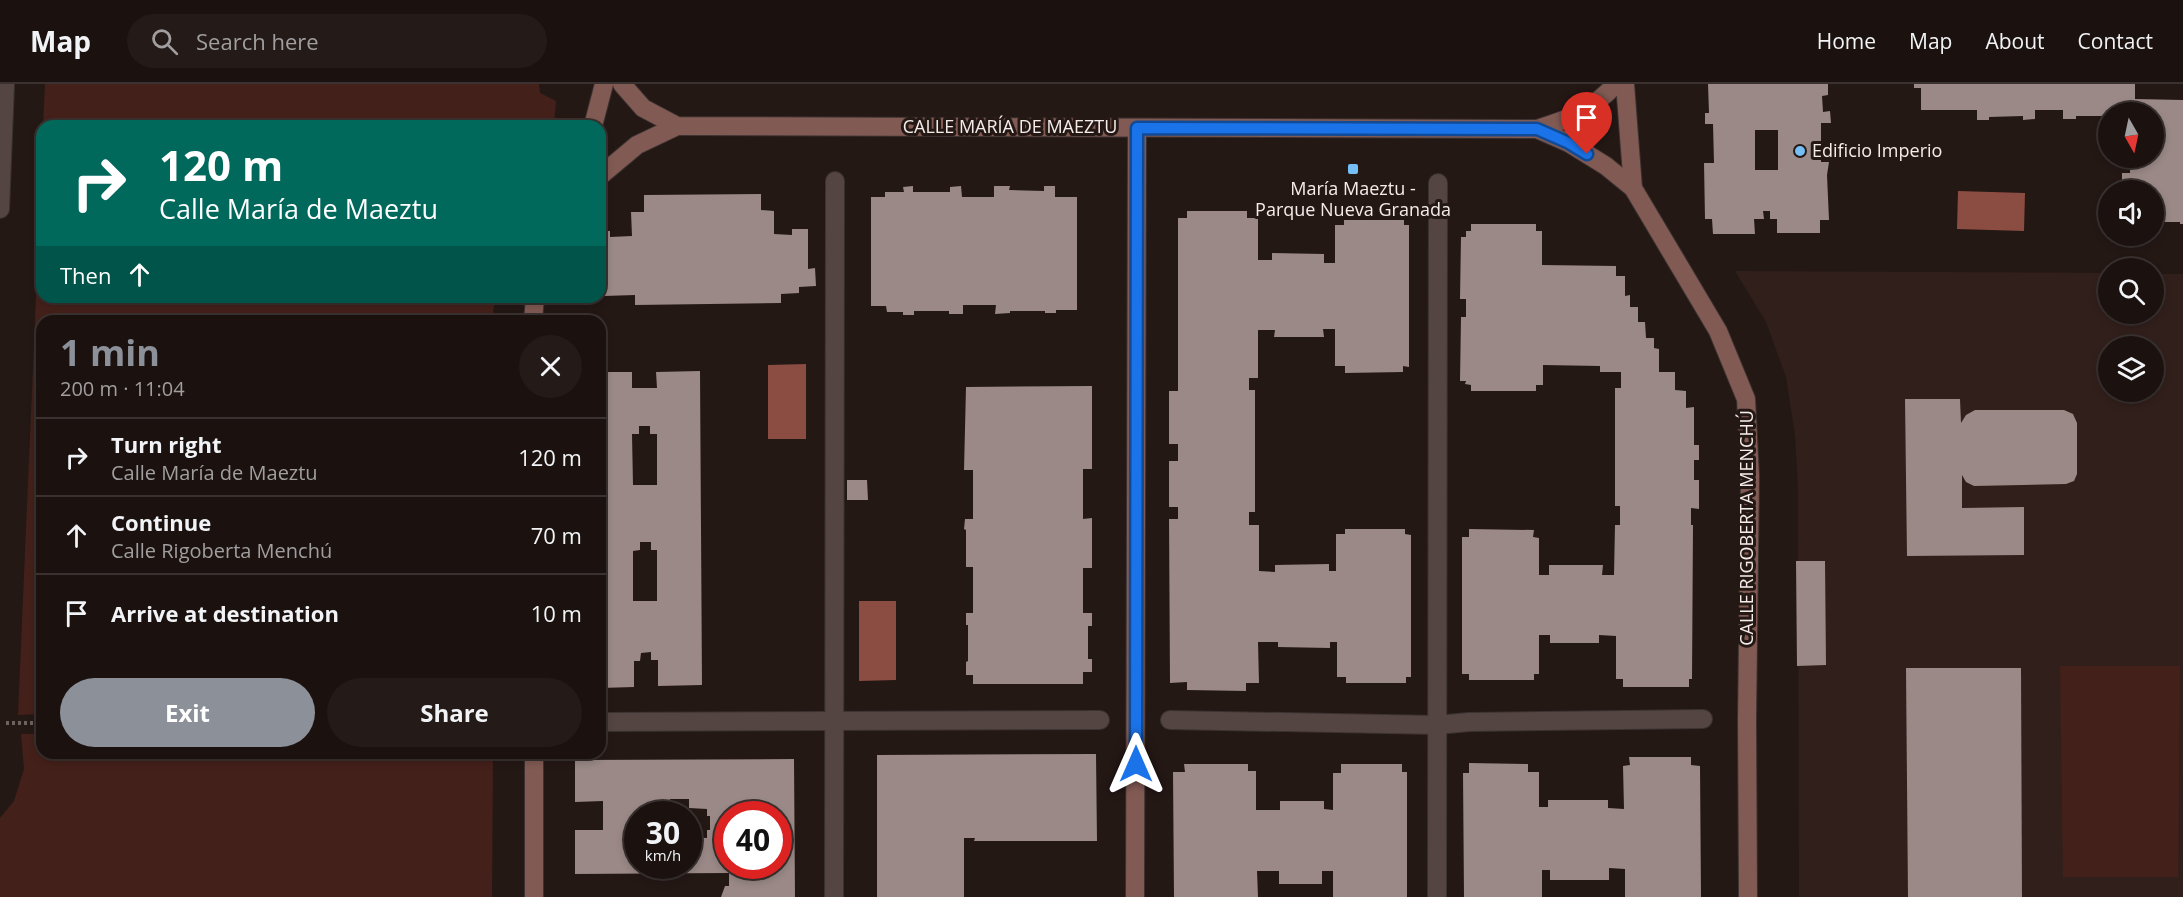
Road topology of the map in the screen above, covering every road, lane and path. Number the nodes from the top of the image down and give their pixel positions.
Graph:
1 (4, 84) edge
2 (604, 84) edge
3 (622, 84) edge
4 (1616, 84) edge
5 (1625, 84) edge
6 (595, 120) edge
7 (677, 126) junction
8 (1137, 128) junction
9 (1537, 129) junction
10 (606, 171) edge
11 (835, 181) dead end
12 (1438, 183) dead end
13 (1633, 188) junction
14 (0, 209) edge
15 (1703, 719) dead end
16 (1100, 720) dead end
17 (1170, 720) dead end
18 (834, 721) junction
19 (606, 722) edge
20 (6, 723) dead end
21 (36, 723) edge
22 (1437, 725) junction
23 (534, 759) edge
24 (534, 897) edge
25 (834, 897) edge
26 (1135, 897) edge
27 (1437, 897) edge
28 (1748, 897) edge

1 - 14 street
2 - 6 street
3 - 7 street, CALLE MARÍA DE MAEZTU
4 - 9 street, CALLE MARÍA DE MAEZTU
5 - 13 street, CALLE RIGOBERTA MENCHÚ
7 - 8 street, CALLE MARÍA DE MAEZTU
7 - 10 street
8 - 9 street, CALLE MARÍA DE MAEZTU
8 - 26 street
9 - 13 street, CALLE RIGOBERTA MENCHÚ
11 - 18 street
12 - 22 street
13 - 28 street, CALLE RIGOBERTA MENCHÚ
15 - 22 street
16 - 18 street
17 - 22 street
18 - 19 street
18 - 25 street
20 - 21 path
22 - 27 street
23 - 24 street

